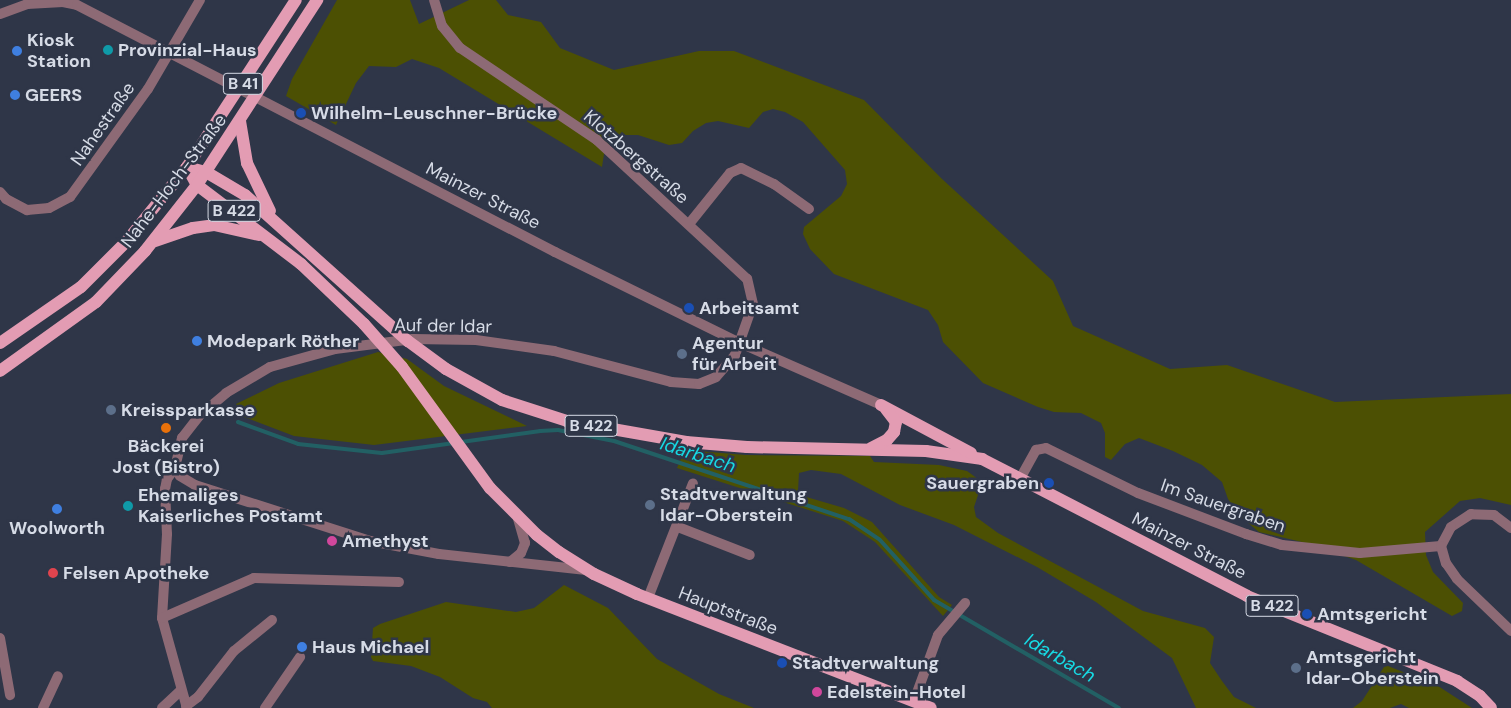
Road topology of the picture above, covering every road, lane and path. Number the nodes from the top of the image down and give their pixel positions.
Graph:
1 (200, 0) edge
2 (296, 0) edge
3 (317, 0) edge
4 (434, 0) edge
5 (79, 3) edge
6 (0, 14) edge
7 (240, 121) junction
8 (187, 167) junction
9 (206, 172) junction
10 (197, 185) junction
11 (0, 192) edge
12 (809, 209) dead end
13 (274, 218) junction
14 (689, 224) junction
15 (270, 238) junction
16 (153, 242) junction
17 (0, 343) edge
18 (740, 343) junction
19 (0, 371) edge
20 (881, 404) junction
21 (870, 448) junction
22 (982, 459) junction
23 (175, 468) junction
24 (1021, 477) junction
25 (693, 483) dead end
26 (518, 517) junction
27 (678, 527) junction
28 (1511, 528) edge
29 (1441, 546) junction
30 (750, 554) dead end
31 (510, 562) junction
32 (586, 570) junction
33 (399, 582) dead end
34 (648, 598) junction
35 (963, 605) dead end
36 (162, 618) junction
37 (272, 620) dead end
38 (1511, 631) edge
39 (0, 638) edge
40 (300, 657) dead end
41 (58, 676) dead end
42 (181, 690) junction
43 (10, 695) dead end
44 (914, 701) junction
45 (186, 707) edge
46 (43, 708) edge
47 (162, 708) edge
48 (265, 708) edge
49 (930, 708) edge
50 (1491, 708) edge

1 - 11 street, Nahestraße
2 - 8 main road, Nahe-Hoch-Straße / B 41
3 - 7 main road, Nahe-Hoch-Straße / B 41
4 - 14 street, Klotzbergstraße
5 - 6 street
5 - 18 street, Mainzer Straße
7 - 9 main road, Nahe-Hoch-Straße / B 41
7 - 13 main road
8 - 9 main road
8 - 10 main road
8 - 17 main road, Nahe-Hoch-Straße / B 41
9 - 10 main road, Nahe-Hoch-Straße / B 41
9 - 13 main road, B 422
10 - 15 main road, B 422
10 - 16 main road, Nahe-Hoch-Straße / B 41
12 - 14 street
13 - 21 main road, B 422
14 - 18 street, Klotzbergstraße
15 - 16 main road
15 - 26 main road, B 422
16 - 19 main road, Nahe-Hoch-Straße / B 41
18 - 20 street, Mainzer Straße
18 - 23 street, Auf der Idar
20 - 21 main road
20 - 22 main road
21 - 22 main road, B 422
22 - 24 main road, Mainzer Straße / B 422
23 - 31 street, Hauptstraße
23 - 36 street, Auf der Idar
24 - 29 street, Im Sauergraben
24 - 50 main road, Mainzer Straße / B 422
25 - 27 street
26 - 31 street
26 - 32 main road, B 422
27 - 30 street
27 - 34 street
28 - 29 street
29 - 38 street
31 - 32 street, Hauptstraße
32 - 34 main road, Hauptstraße / B 422
33 - 36 street
34 - 44 main road, Hauptstraße / B 422
35 - 44 street
36 - 42 street, Auf der Idar
37 - 45 street
39 - 43 street
40 - 48 street
41 - 46 street
42 - 45 street, Auf der Idar
42 - 47 street
44 - 49 main road, Hauptstraße / B 422

